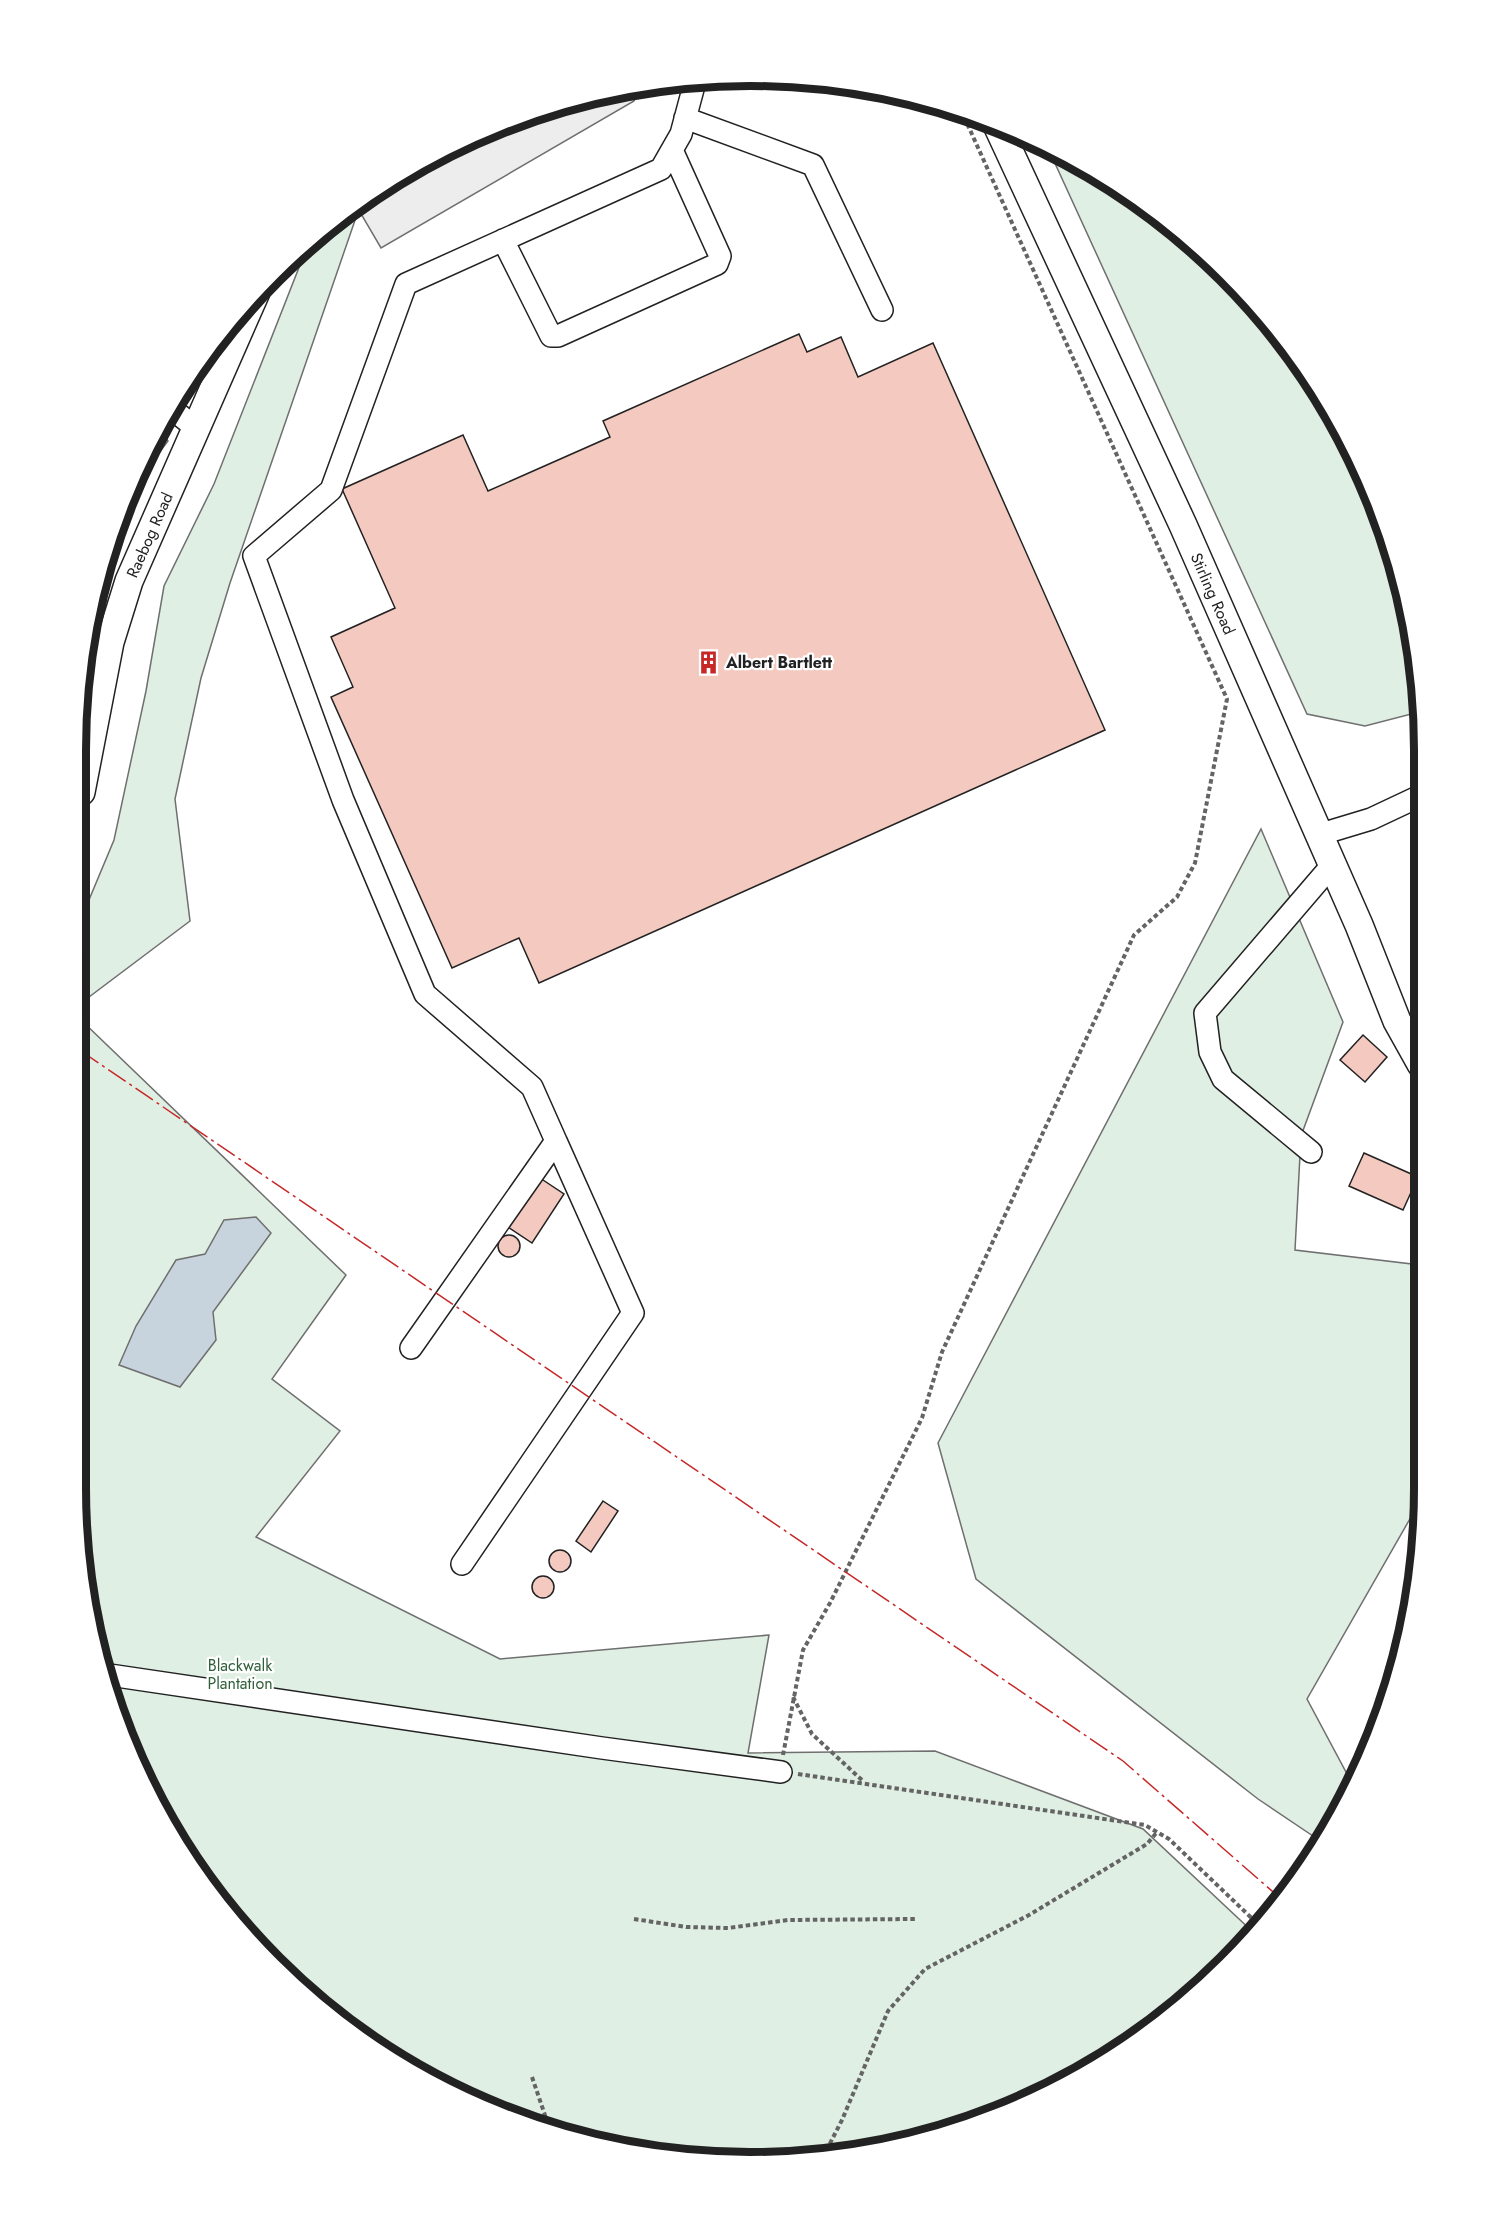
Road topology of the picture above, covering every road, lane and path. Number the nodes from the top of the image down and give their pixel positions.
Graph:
1 (693, 88) edge
2 (685, 118) junction
3 (967, 122) edge
4 (1002, 135) edge
5 (672, 150) junction
6 (503, 240) junction
7 (882, 310) dead end
8 (244, 319) edge
9 (176, 413) edge
10 (196, 428) junction
11 (86, 766) edge
12 (1414, 799) edge
13 (1318, 835) junction
14 (1332, 866) junction
15 (1414, 1051) edge
16 (556, 1141) junction
17 (1311, 1152) dead end
18 (411, 1348) dead end
19 (462, 1564) dead end
20 (113, 1675) edge
21 (793, 1696) junction
22 (781, 1772) junction
23 (864, 1783) junction
24 (1157, 1832) junction
25 (634, 1919) dead end
26 (915, 1920) dead end
27 (1254, 1920) edge
28 (532, 2077) dead end
29 (547, 2120) edge
30 (828, 2148) edge

1 - 2 street
2 - 5 street
2 - 7 street
3 - 21 path
4 - 13 main road, Stirling Road
5 - 6 street
5 - 6 street
6 - 16 street
8 - 10 main road, Raebog Road
9 - 10 street
10 - 11 main road, Raebog Road
12 - 13 street
13 - 14 main road, Stirling Road
14 - 15 main road, Stirling Road
14 - 17 street
16 - 18 street
16 - 19 street
20 - 22 street
21 - 22 path
21 - 23 path
22 - 23 path
23 - 24 path
24 - 27 path
24 - 30 path
25 - 26 path
28 - 29 path

